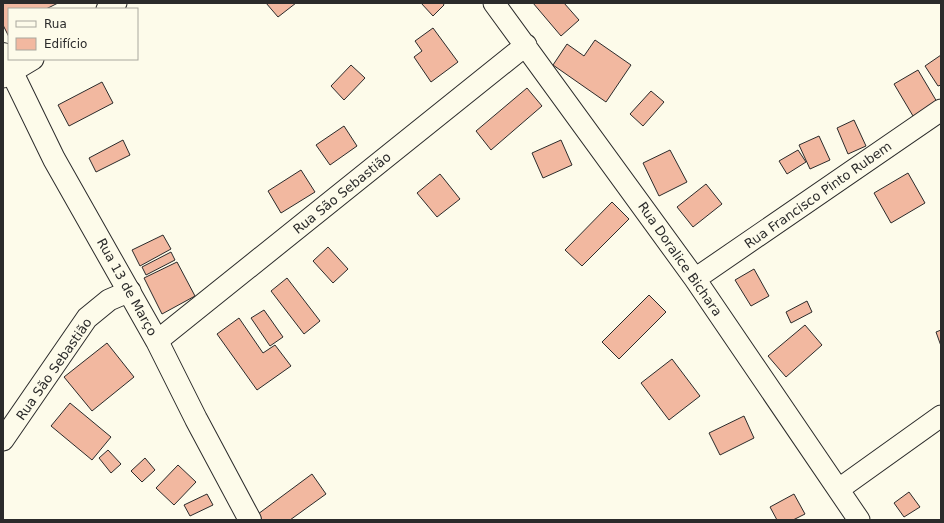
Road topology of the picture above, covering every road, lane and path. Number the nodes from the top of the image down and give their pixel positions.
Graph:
1 (494, 3) edge
2 (526, 45) junction
3 (30, 60) edge
4 (6, 68) edge
5 (941, 110) edge
6 (695, 279) junction
7 (130, 291) junction
8 (157, 340) junction
9 (941, 416) edge
10 (3, 440) edge
11 (839, 489) junction
12 (250, 520) edge
13 (859, 520) edge

1 - 2 street, Rua Doralice Bichara
2 - 6 street, Rua Doralice Bichara
2 - 8 street, Rua São Sebastião
3 - 4 street
4 - 7 street, Rua 13 de Março
5 - 6 street, Rua Francisco Pinto Rubem
6 - 11 street, Rua Doralice Bichara
7 - 8 street, Rua 13 de Março
7 - 10 street, Rua São Sebastião
8 - 12 street, Rua 13 de Março
9 - 11 street
11 - 13 street, Rua Doralice Bichara

